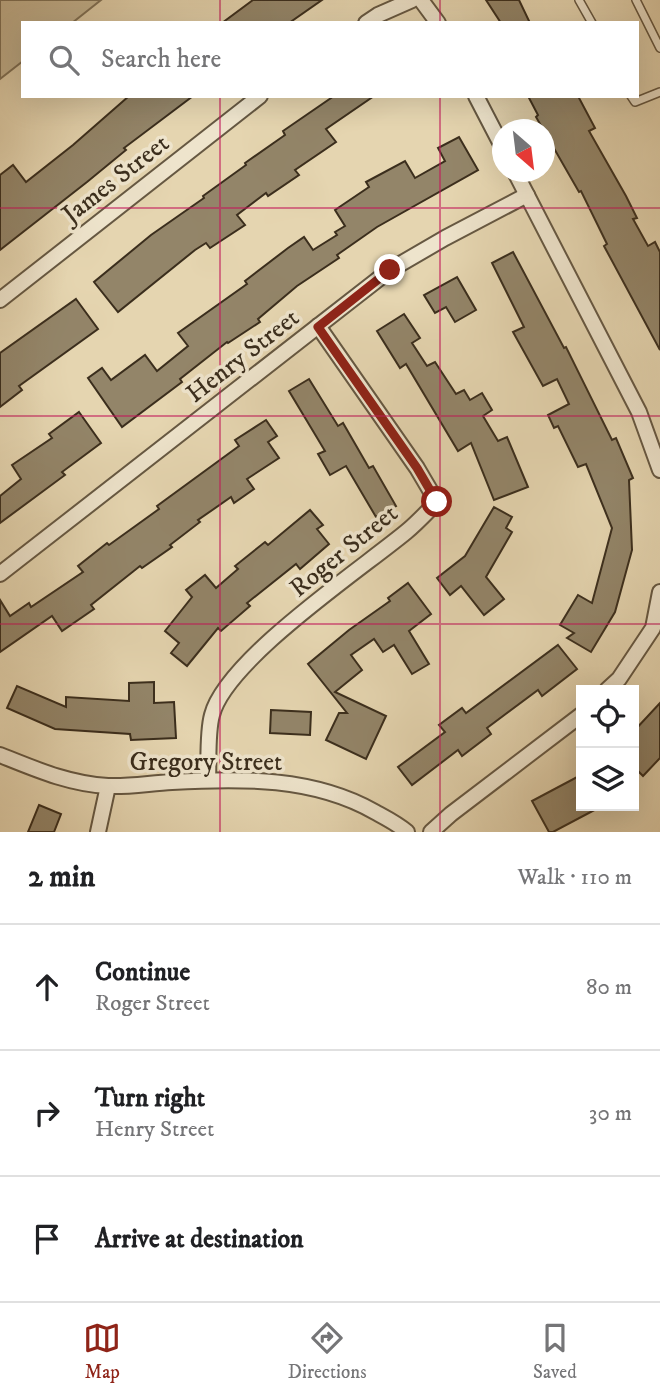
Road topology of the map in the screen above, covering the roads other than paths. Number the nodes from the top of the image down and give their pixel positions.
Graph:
1 (412, 0) edge
2 (421, 0) edge
3 (579, 0) edge
4 (636, 0) edge
5 (369, 21) edge
6 (437, 21) edge
7 (591, 21) edge
8 (660, 48) edge
9 (660, 92) edge
10 (257, 98) edge
11 (477, 98) edge
12 (632, 98) edge
13 (492, 128) edge
14 (520, 182) edge
15 (527, 195) junction
16 (0, 300) edge
17 (318, 327) junction
18 (660, 470) edge
19 (0, 574) edge
20 (660, 592) edge
21 (657, 629) edge
22 (612, 685) edge
23 (576, 719) edge
24 (0, 755) edge
25 (208, 780) junction
26 (108, 786) junction
27 (98, 832) edge
28 (407, 832) edge
29 (430, 832) edge

1 - 5 street
2 - 6 street
3 - 7 lane
4 - 8 lane
9 - 12 lane
10 - 16 street, James Street
11 - 13 street
14 - 15 street
15 - 17 street, Henry Street
15 - 18 street
17 - 19 street, Henry Street
17 - 25 street, Roger Street
20 - 21 street
21 - 22 street
23 - 29 street
24 - 26 street, Gregory Street
25 - 26 street, Gregory Street
25 - 28 street, Gregory Street
26 - 27 street

